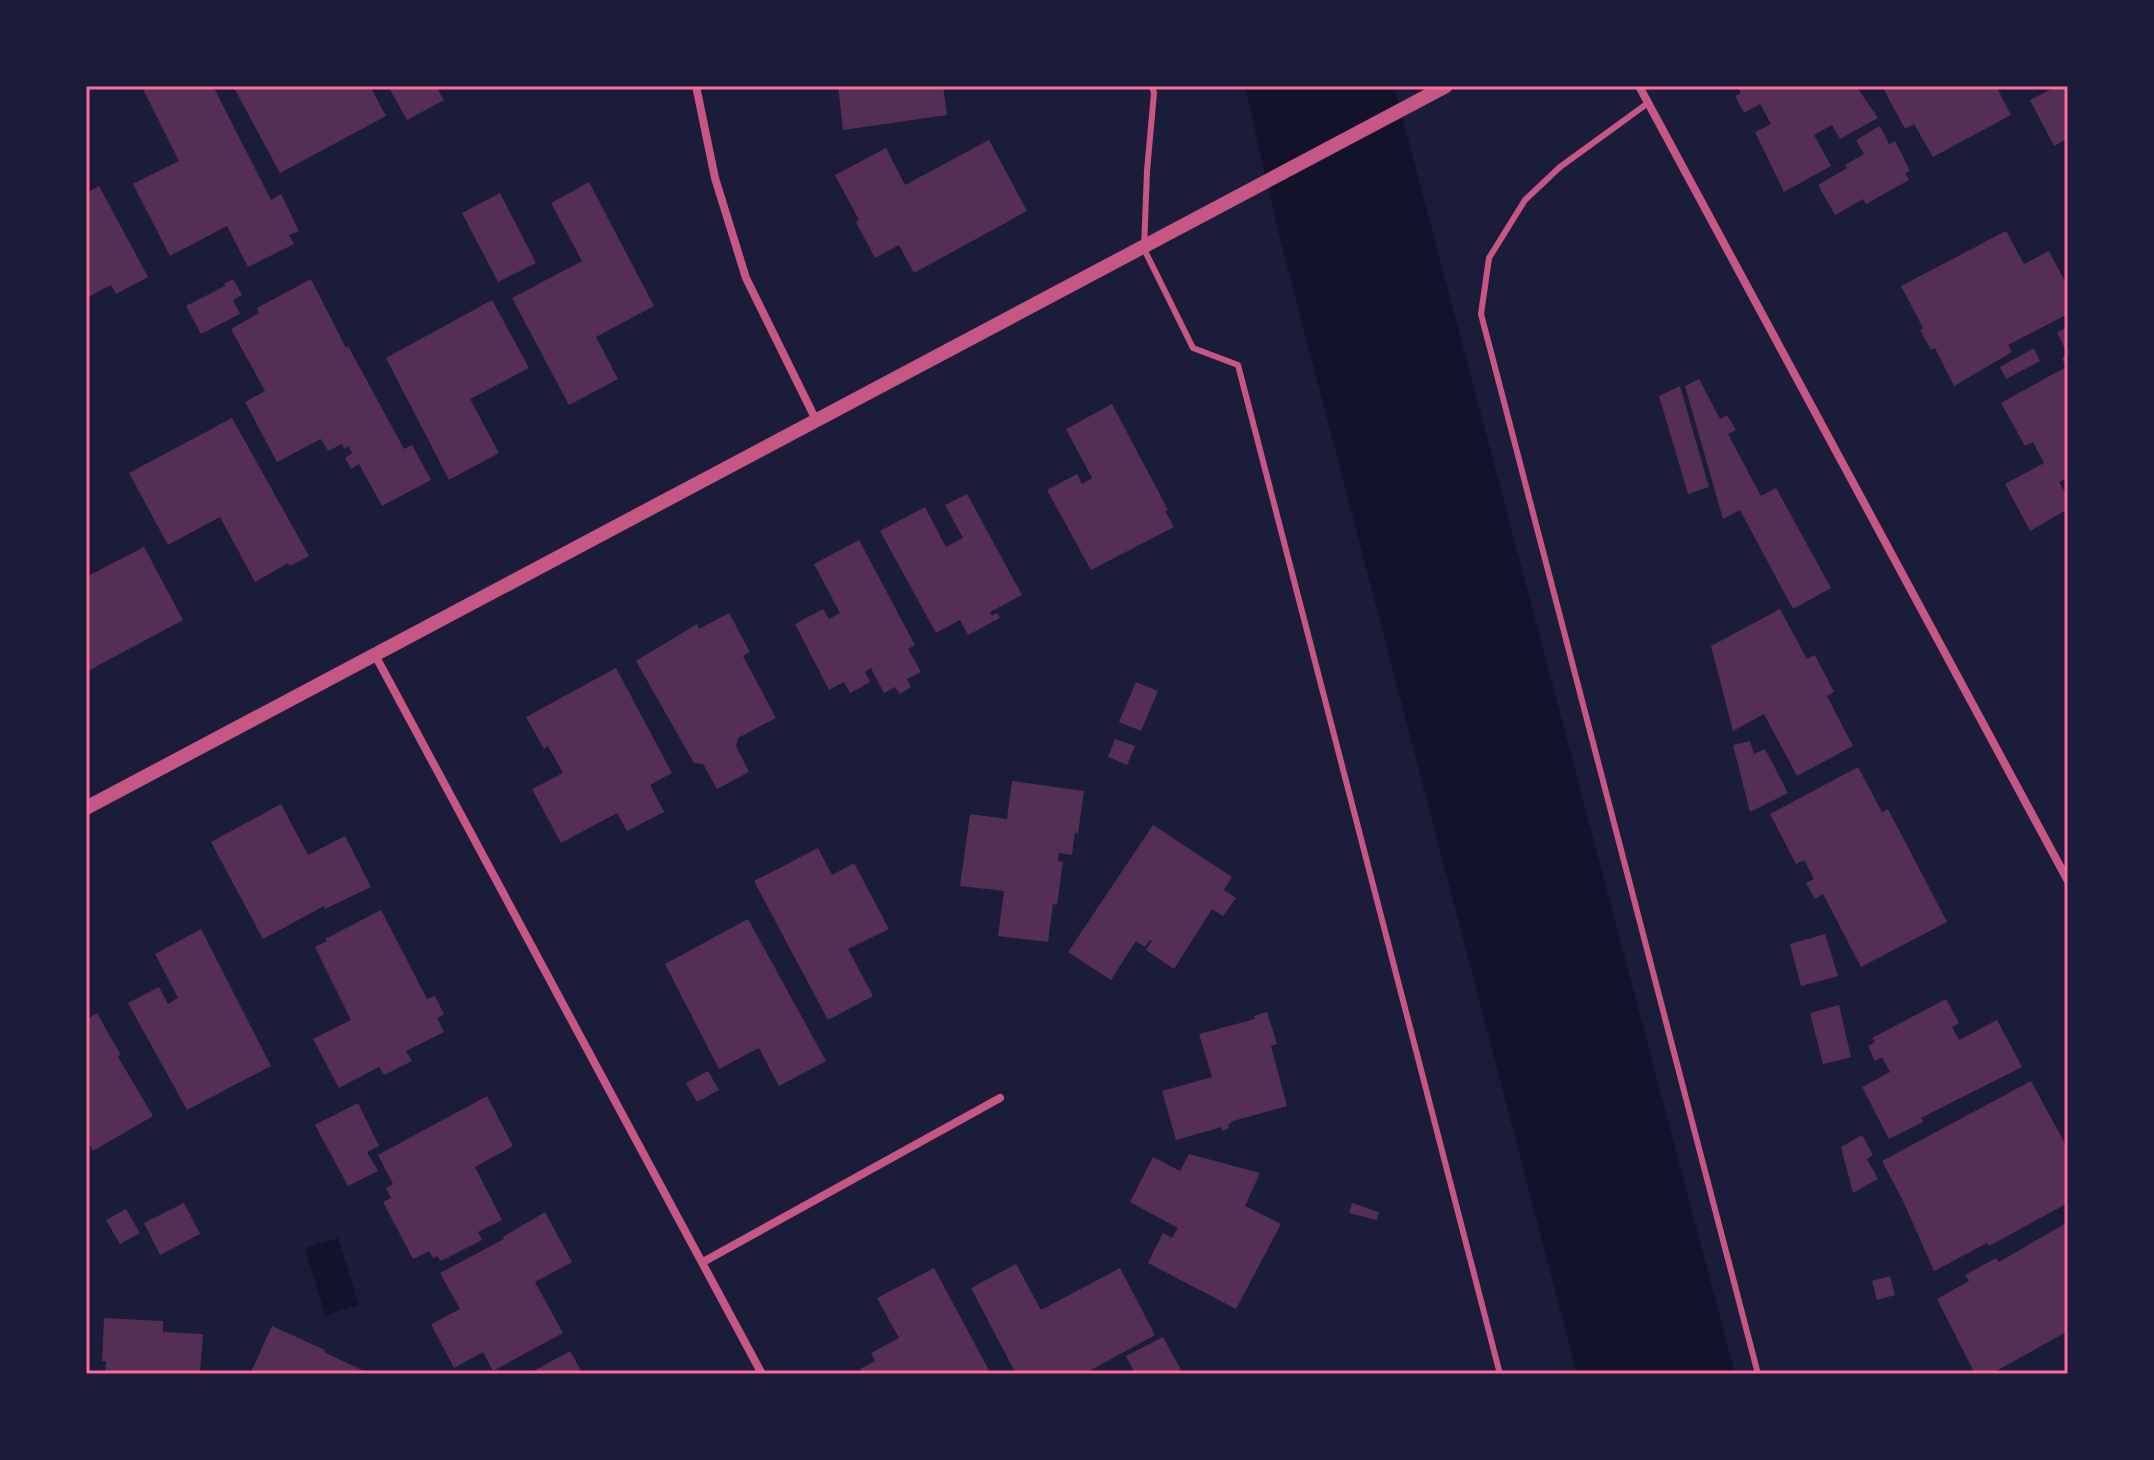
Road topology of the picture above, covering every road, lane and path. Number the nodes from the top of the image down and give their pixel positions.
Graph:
1 (696, 86) edge
2 (1152, 86) edge
3 (1639, 86) edge
4 (1443, 88) edge
5 (1648, 103) junction
6 (1144, 249) junction
7 (816, 420) junction
8 (375, 655) junction
9 (86, 808) edge
10 (2068, 881) edge
11 (1000, 1098) dead end
12 (703, 1262) junction
13 (762, 1374) edge
14 (1500, 1374) edge
15 (1758, 1374) edge

1 - 7 street
2 - 6 lane
3 - 5 street
4 - 6 street
5 - 10 street
5 - 15 lane
6 - 7 street
6 - 14 lane
7 - 8 street
8 - 9 street
8 - 12 street
11 - 12 street
12 - 13 street

